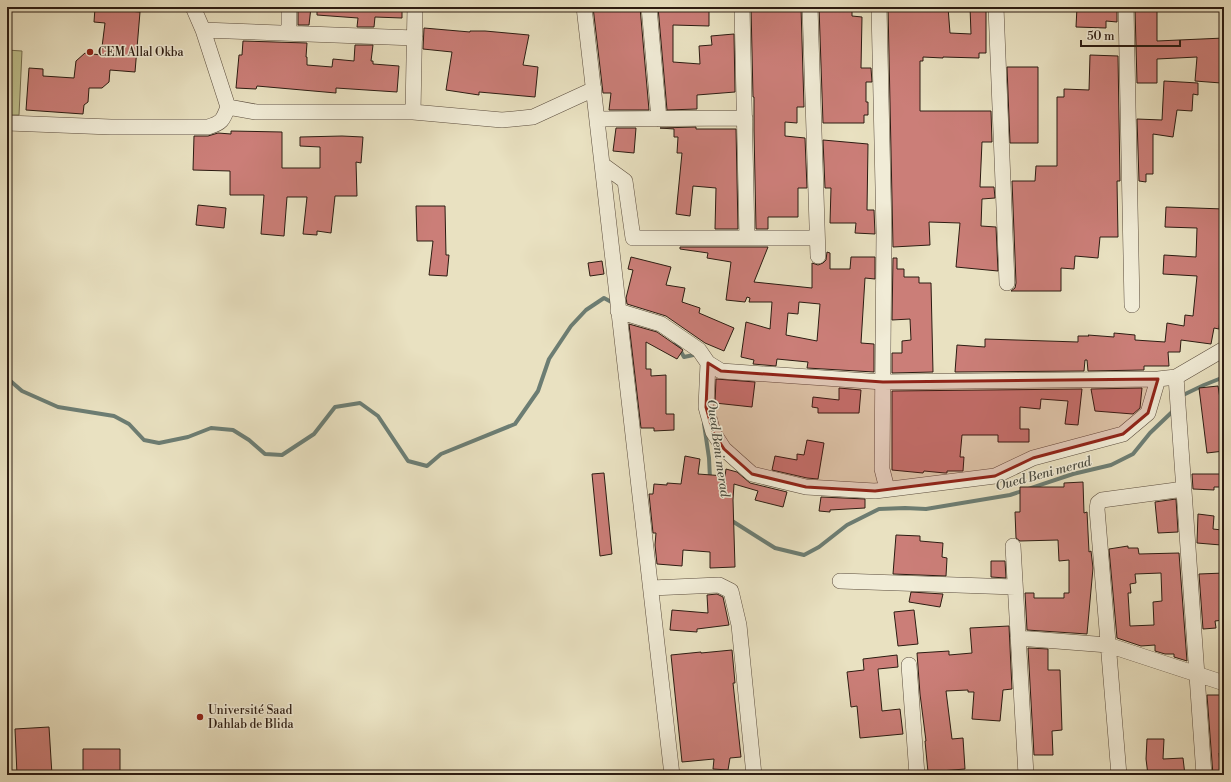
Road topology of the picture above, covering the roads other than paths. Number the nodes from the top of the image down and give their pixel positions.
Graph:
1 (193, 7) edge
2 (289, 7) edge
3 (415, 7) edge
4 (584, 7) edge
5 (649, 7) edge
6 (742, 7) edge
7 (810, 7) edge
8 (879, 7) edge
9 (996, 7) edge
10 (1126, 7) edge
11 (203, 30) junction
12 (289, 33) junction
13 (415, 38) junction
14 (594, 89) junction
15 (228, 107) junction
16 (413, 112) junction
17 (659, 118) junction
18 (745, 118) junction
19 (597, 119) junction
20 (7, 123) edge
21 (603, 165) junction
22 (747, 238) junction
23 (817, 238) junction
24 (818, 256) dead end
25 (1007, 283) dead end
26 (1132, 305) dead end
27 (618, 311) junction
28 (1224, 349) edge
29 (708, 363) junction
30 (1176, 377) junction
31 (1158, 379) junction
32 (883, 382) junction
33 (886, 489) junction
34 (1184, 489) junction
35 (1013, 546) dead end
36 (840, 581) dead end
37 (1015, 587) junction
38 (651, 588) junction
39 (1018, 638) junction
40 (1108, 645) junction
41 (909, 665) dead end
42 (1197, 674) junction
43 (1224, 682) edge
44 (672, 775) edge
45 (754, 775) edge
46 (917, 775) edge
47 (1026, 775) edge
48 (1119, 775) edge
49 (1204, 775) edge

1 - 11 street
2 - 12 street
3 - 13 street
4 - 14 street
5 - 17 street
6 - 18 street
7 - 23 street
8 - 32 street
9 - 25 street
10 - 26 street
11 - 12 street
11 - 15 street
12 - 13 street
13 - 16 street
14 - 16 street
14 - 19 street
15 - 16 street
15 - 20 street
17 - 18 street
17 - 19 street
18 - 22 street
19 - 21 street
21 - 22 street
21 - 27 street
22 - 23 street
23 - 24 street
27 - 29 street
27 - 38 street
28 - 30 street
29 - 32 street
29 - 33 street
30 - 31 street
30 - 34 street
31 - 32 street
31 - 33 street
32 - 33 street
34 - 40 street
34 - 42 street
35 - 37 street
36 - 37 street
37 - 39 street
38 - 44 street
38 - 45 street
39 - 40 street
39 - 47 street
40 - 42 street
40 - 48 street
41 - 46 street
42 - 43 street
42 - 49 street

